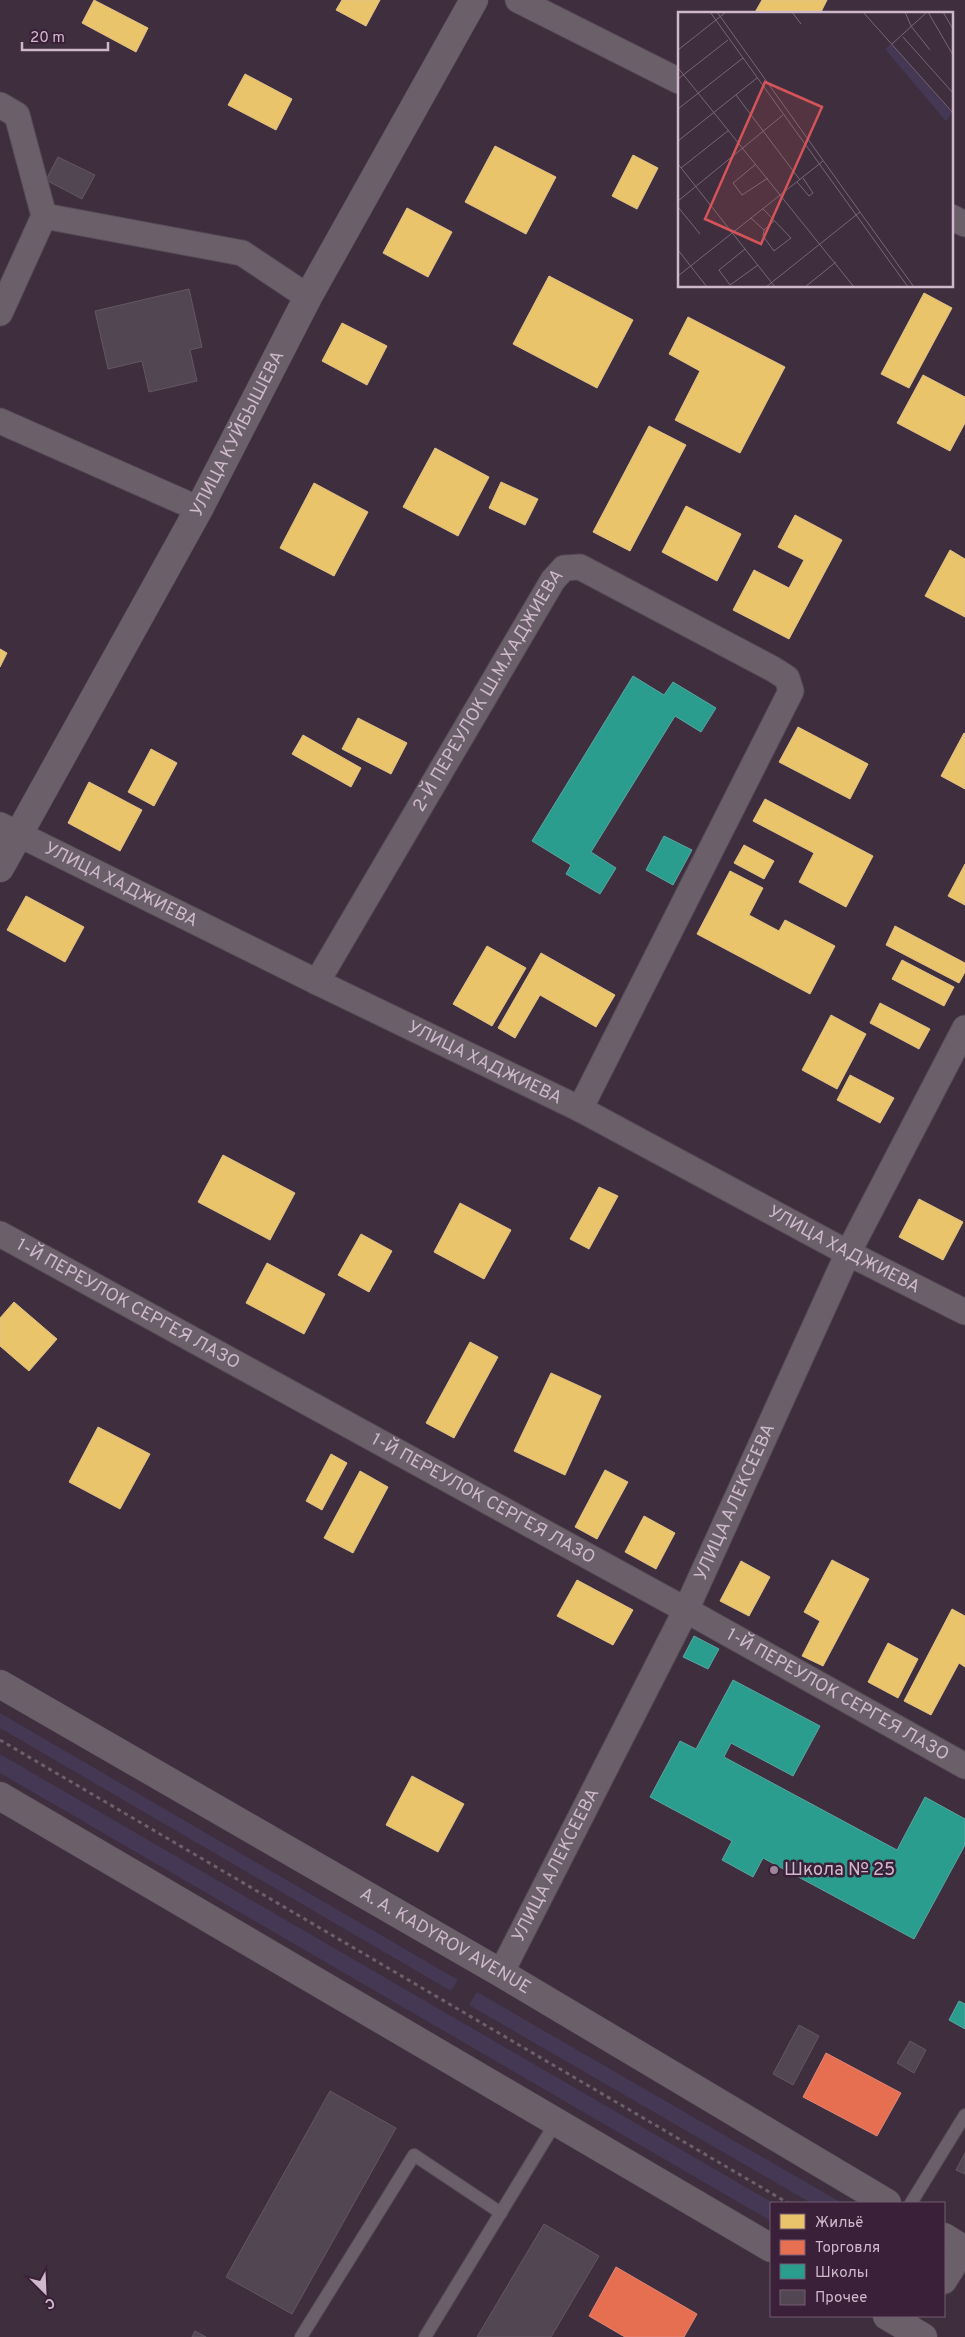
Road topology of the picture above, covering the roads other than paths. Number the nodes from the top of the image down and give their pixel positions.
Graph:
1 (474, 0) edge
2 (518, 0) edge
3 (678, 80) edge
4 (9, 110) edge
5 (44, 216) junction
6 (952, 218) edge
7 (965, 224) edge
8 (308, 297) junction
9 (0, 313) edge
10 (0, 422) edge
11 (200, 509) junction
12 (9, 830) edge
13 (0, 868) edge
14 (317, 982) junction
15 (965, 1028) edge
16 (580, 1109) junction
17 (0, 1234) edge
18 (848, 1253) junction
19 (965, 1312) edge
20 (686, 1610) junction
21 (0, 1684) edge
22 (965, 1766) edge
23 (0, 1796) edge
24 (501, 1973) junction
25 (965, 2115) edge
26 (556, 2122) junction
27 (885, 2202) edge
28 (912, 2202) edge
29 (501, 2213) junction
30 (958, 2245) edge
31 (770, 2247) edge
32 (945, 2278) edge
33 (889, 2317) edge
34 (918, 2330) edge
35 (300, 2337) edge
36 (425, 2337) edge

1 - 8 street, УЛИЦА КУЙБЫШЕВА
2 - 3 street
4 - 5 street
5 - 8 street
5 - 9 street
6 - 7 street
8 - 11 street, УЛИЦА КУЙБЫШЕВА
10 - 11 street
11 - 12 street, УЛИЦА КУЙБЫШЕВА
12 - 13 street, УЛИЦА КУЙБЫШЕВА
12 - 14 street, УЛИЦА ХАДЖИЕВА
14 - 16 street, УЛИЦА ХАДЖИЕВА
14 - 16 street, 2-Й ПЕРЕУЛОК Ш.М.ХАДЖИЕВА
15 - 18 street, УЛИЦА АЛЕКСЕЕВА
16 - 18 street, УЛИЦА ХАДЖИЕВА
17 - 20 street, 1-Й ПЕРЕУЛОК СЕРГЕЯ ЛАЗО
18 - 19 street, УЛИЦА ХАДЖИЕВА
18 - 20 street, УЛИЦА АЛЕКСЕЕВА
20 - 22 street, 1-Й ПЕРЕУЛОК СЕРГЕЯ ЛАЗО
20 - 24 street, УЛИЦА АЛЕКСЕЕВА
21 - 24 street, A. A. KADYROV AVENUE
23 - 26 street
24 - 27 street, A. A. KADYROV AVENUE
25 - 28 lane
26 - 29 lane
26 - 31 street
29 - 35 lane
29 - 36 lane
30 - 32 street
33 - 34 street

